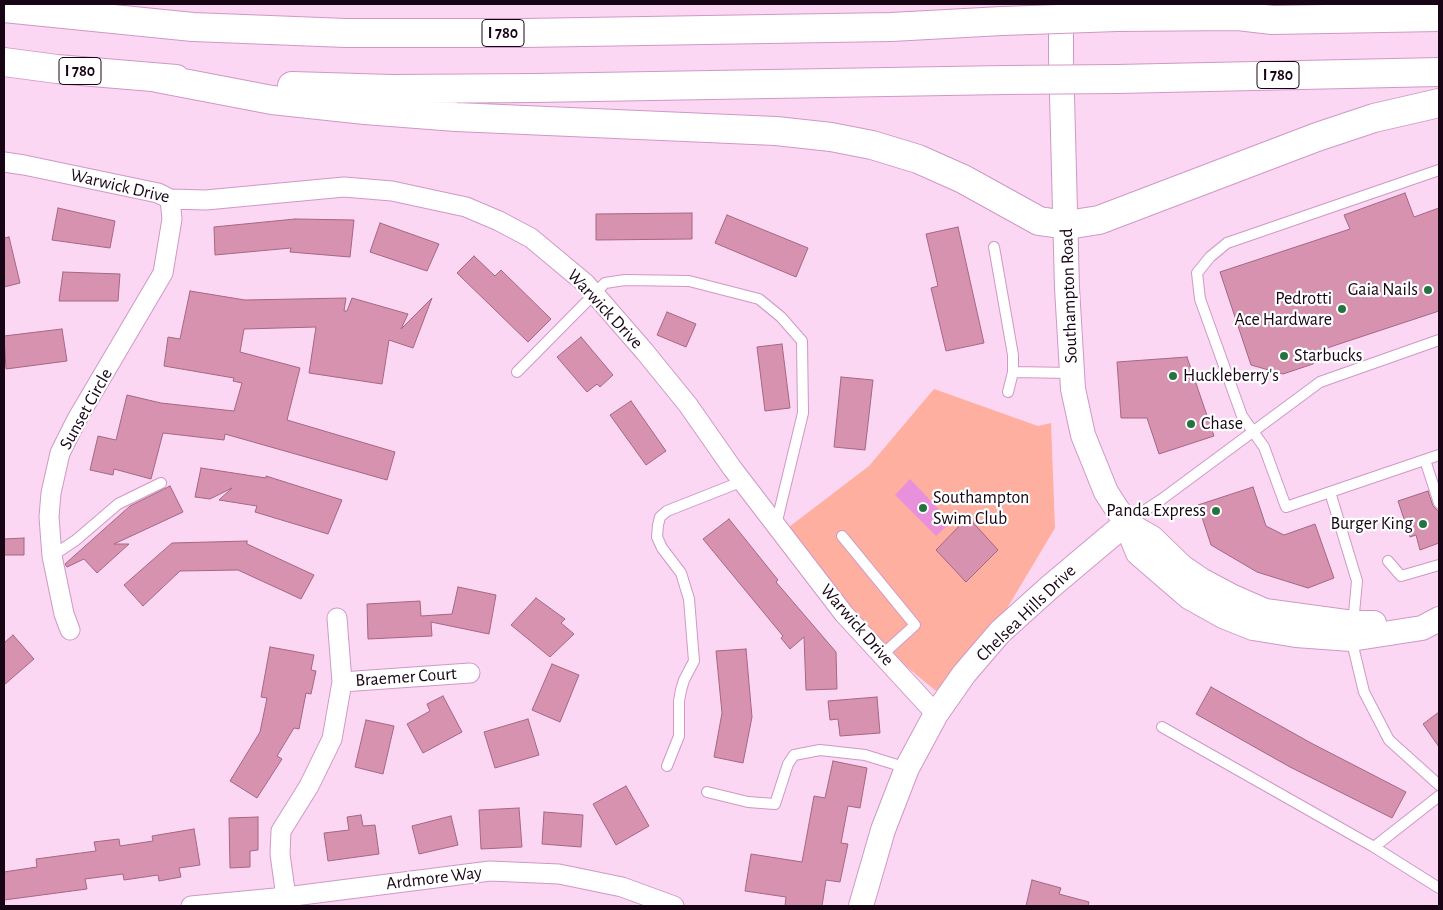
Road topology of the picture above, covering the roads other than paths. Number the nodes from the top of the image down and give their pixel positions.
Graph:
1 (1061, 4) edge
2 (1304, 4) edge
3 (4, 8) edge
4 (1238, 16) junction
5 (1439, 17) edge
6 (4, 62) edge
7 (1439, 72) edge
8 (157, 78) junction
9 (1439, 103) edge
10 (4, 162) edge
11 (1439, 170) edge
12 (170, 199) junction
13 (1067, 225) junction
14 (994, 248) dead end
15 (595, 294) junction
16 (1439, 340) edge
17 (517, 372) dead end
18 (1013, 372) junction
19 (1072, 373) junction
20 (1008, 392) dead end
21 (1253, 431) junction
22 (1439, 455) edge
23 (1425, 460) junction
24 (742, 481) junction
25 (161, 483) dead end
26 (1330, 492) junction
27 (1439, 503) edge
28 (1126, 523) junction
29 (776, 525) junction
30 (842, 536) dead end
31 (52, 556) junction
32 (1388, 561) dead end
33 (1439, 565) edge
34 (1439, 602) edge
35 (336, 618) dead end
36 (1439, 619) edge
37 (70, 630) dead end
38 (1352, 631) junction
39 (882, 655) junction
40 (470, 673) dead end
41 (342, 682) junction
42 (936, 714) junction
43 (1162, 727) dead end
44 (667, 766) dead end
45 (907, 768) junction
46 (1439, 785) edge
47 (707, 792) dead end
48 (1439, 796) edge
49 (1374, 847) junction
50 (1439, 888) edge
51 (286, 897) junction
52 (191, 906) edge
53 (674, 906) edge
54 (861, 906) edge

1 - 13 street, Southampton Road
2 - 4 highway
3 - 4 highway, I 780, bridge
4 - 5 highway, I 780
6 - 8 highway, I 780
7 - 8 highway, I 780, bridge
8 - 13 highway
9 - 13 highway
10 - 12 street, Warwick Drive
11 - 21 lane
12 - 15 street, Warwick Drive
12 - 31 street, Sunset Circle
13 - 19 street, Southampton Road
14 - 18 lane
15 - 17 lane
15 - 24 street, Warwick Drive
15 - 29 lane
16 - 21 lane
18 - 19 lane
18 - 20 lane
19 - 28 street, Southampton Road
21 - 26 lane
21 - 28 lane
22 - 23 lane
23 - 26 lane
23 - 27 lane
24 - 29 street, Warwick Drive
24 - 44 lane
25 - 31 lane
26 - 38 lane
28 - 38 street, Southampton Road
28 - 42 street, Chelsea Hills Drive
29 - 39 street, Warwick Drive
30 - 39 lane
31 - 37 street, Sunset Circle
32 - 33 lane
34 - 38 street, Southampton Road
35 - 41 street
36 - 38 street, Southampton Road
38 - 46 lane
39 - 42 street, Warwick Drive
40 - 41 street, Braemer Court
41 - 51 street
42 - 45 street, Chelsea Hills Drive
43 - 49 lane
45 - 47 lane
45 - 54 street, Chelsea Hills Drive
48 - 49 lane
49 - 50 lane
51 - 52 street, Ardmore Way
51 - 53 street, Ardmore Way

